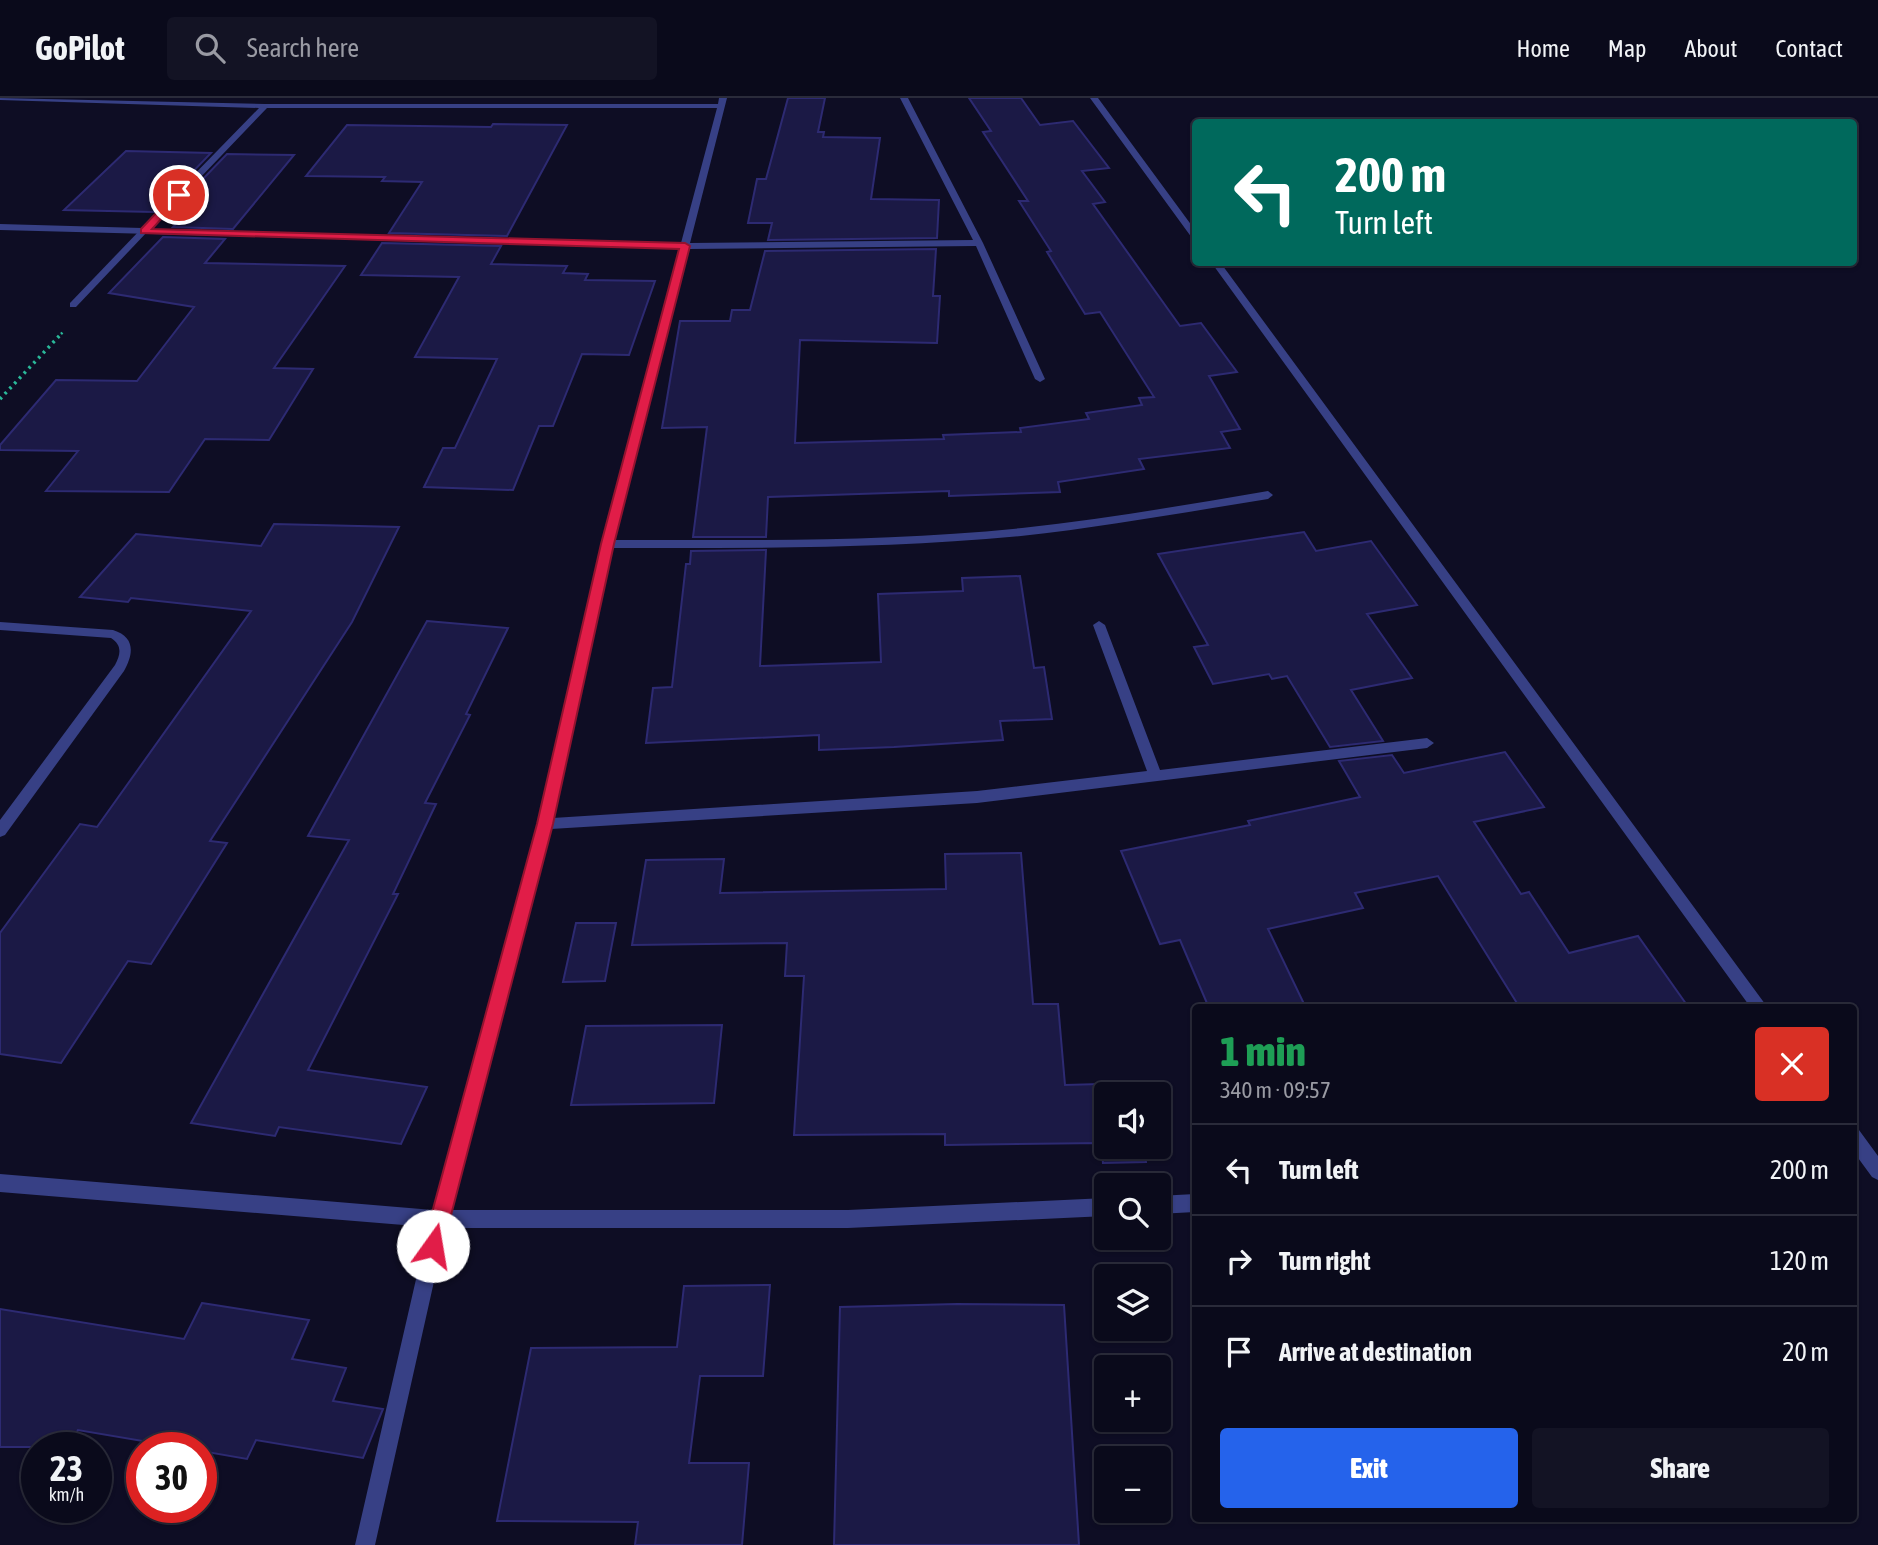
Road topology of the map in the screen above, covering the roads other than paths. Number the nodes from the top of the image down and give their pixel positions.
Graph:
1 (0, 98) edge
2 (904, 98) edge
3 (1094, 98) edge
4 (721, 102) edge
5 (265, 106) junction
6 (0, 227) edge
7 (144, 231) junction
8 (1192, 232) edge
9 (979, 243) junction
10 (685, 246) junction
11 (1218, 266) edge
12 (73, 305) road end
13 (1040, 379) dead end
14 (1268, 495) dead end
15 (607, 544) junction
16 (1099, 625) dead end
17 (0, 626) edge
18 (1427, 743) dead end
19 (1156, 777) junction
20 (545, 824) junction
21 (0, 831) edge
22 (1757, 1004) edge
23 (1857, 1142) edge
24 (1878, 1171) edge
25 (0, 1183) edge
26 (1192, 1203) edge
27 (1171, 1204) edge
28 (1094, 1208) edge
29 (439, 1219) junction
30 (365, 1545) edge

1 - 5 street
2 - 9 street
3 - 8 street
4 - 5 street
4 - 10 street
5 - 7 street
6 - 7 street
7 - 10 street
7 - 12 street
9 - 10 street
9 - 13 street
10 - 15 street
11 - 22 street
14 - 15 street
15 - 20 street
16 - 19 street
17 - 21 street
18 - 19 street
19 - 20 street
20 - 29 street
23 - 24 street
25 - 29 street
26 - 27 street
28 - 29 street
29 - 30 street

